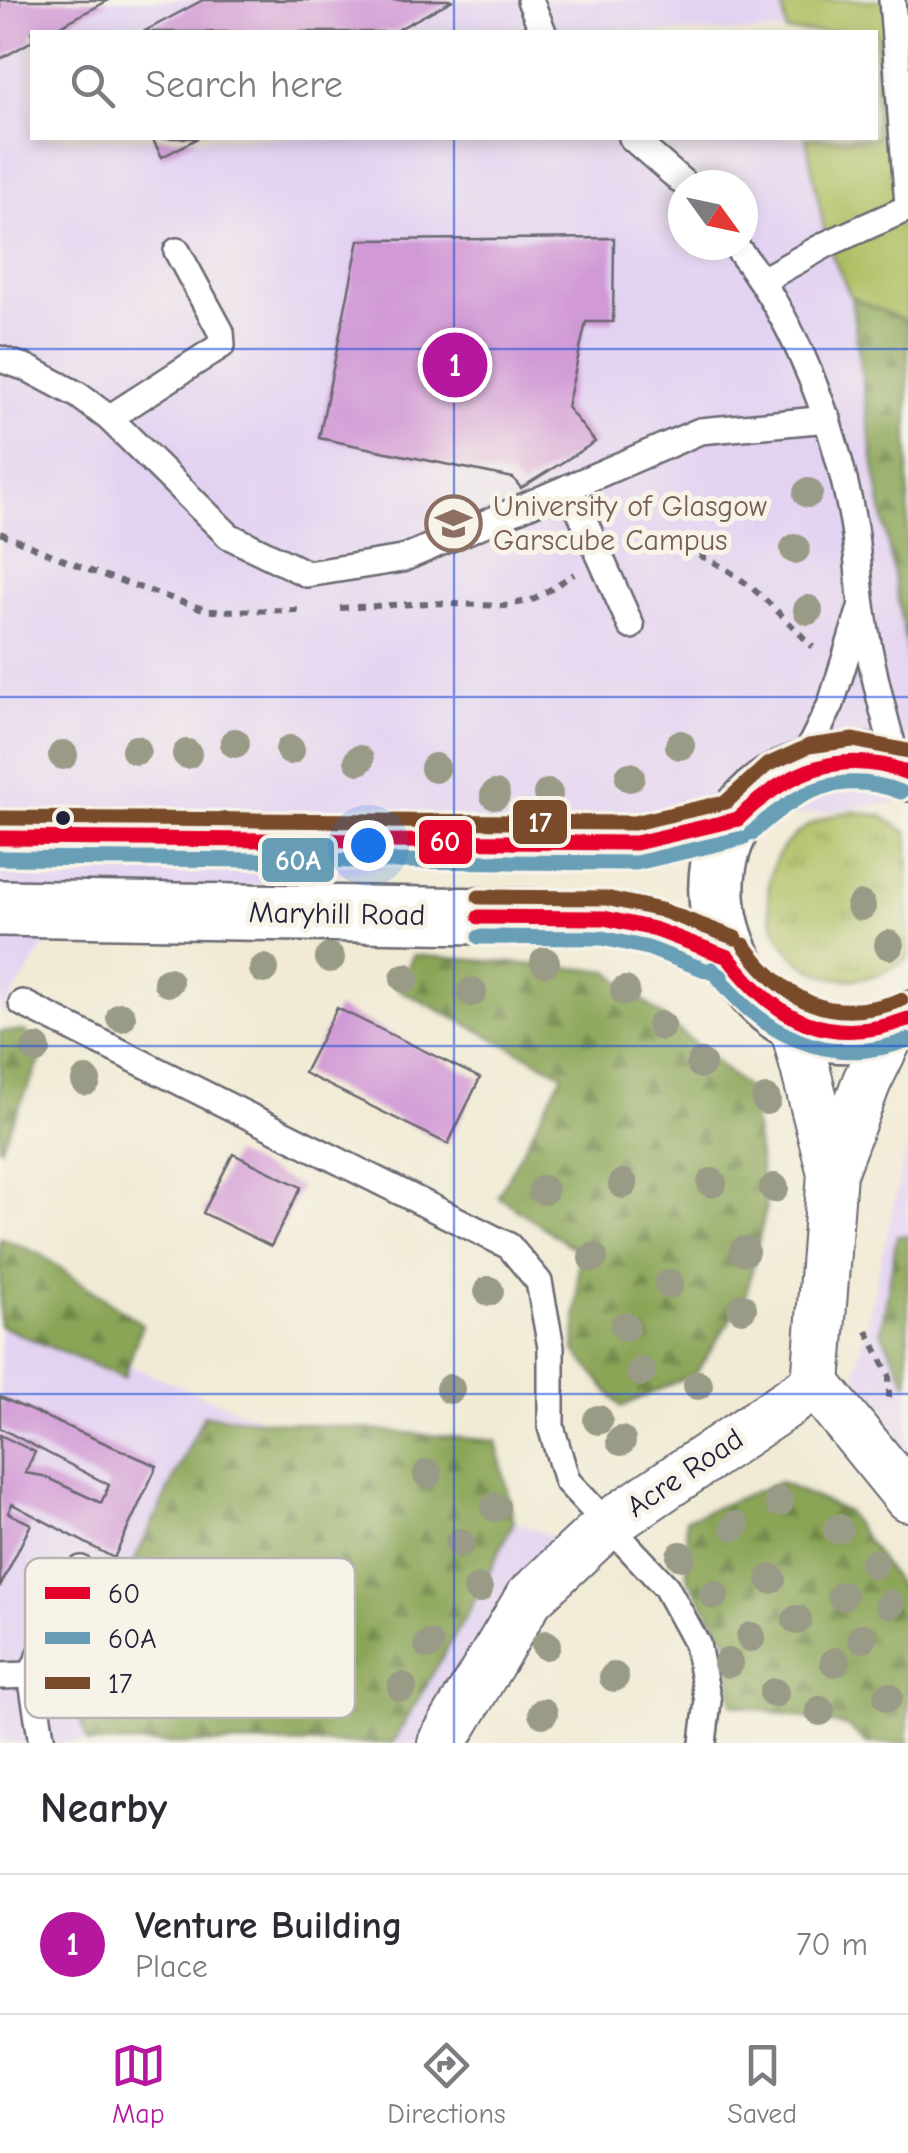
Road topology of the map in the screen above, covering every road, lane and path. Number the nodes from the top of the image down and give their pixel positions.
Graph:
1 (530, 0) edge
2 (892, 0) edge
3 (542, 30) edge
4 (634, 140) edge
5 (669, 170) edge
6 (908, 206) edge
7 (178, 251) dead end
8 (747, 260) edge
9 (763, 280) junction
10 (0, 359) edge
11 (109, 418) junction
12 (828, 419) junction
13 (569, 487) junction
14 (0, 533) edge
15 (599, 558) junction
16 (862, 606) junction
17 (333, 608) dead end
18 (314, 610) dead end
19 (630, 626) dead end
20 (823, 656) dead end
21 (798, 771) junction
22 (904, 771) edge
23 (738, 818) junction
24 (0, 838) edge
25 (0, 908) edge
26 (728, 957) junction
27 (22, 1003) dead end
28 (793, 1021) junction
29 (901, 1023) edge
30 (832, 1174) junction
31 (860, 1317) dead end
32 (816, 1384) junction
33 (890, 1408) dead end
34 (908, 1497) edge
35 (606, 1526) junction
36 (25, 1675) edge
37 (0, 1676) edge
38 (38, 1718) edge
39 (42, 1743) edge
40 (442, 1743) edge
41 (703, 1743) edge

1 - 3 lane
2 - 6 lane
4 - 5 lane
6 - 9 lane
7 - 11 lane
8 - 9 lane
9 - 12 lane
10 - 11 lane
11 - 13 lane
12 - 13 lane
12 - 16 lane
13 - 15 lane
14 - 18 path
15 - 17 path
15 - 19 lane
15 - 20 path
16 - 21 lane
16 - 22 lane
21 - 22 main road
21 - 23 main road
23 - 24 main road
23 - 26 main road
25 - 26 main road, Maryhill Road
26 - 28 main road
27 - 35 lane
28 - 29 main road
28 - 30 street
29 - 30 street
30 - 32 street
31 - 33 path
32 - 34 street
32 - 35 street, Acre Road
35 - 40 street, Acre Road
35 - 41 lane
36 - 37 lane
38 - 39 lane

